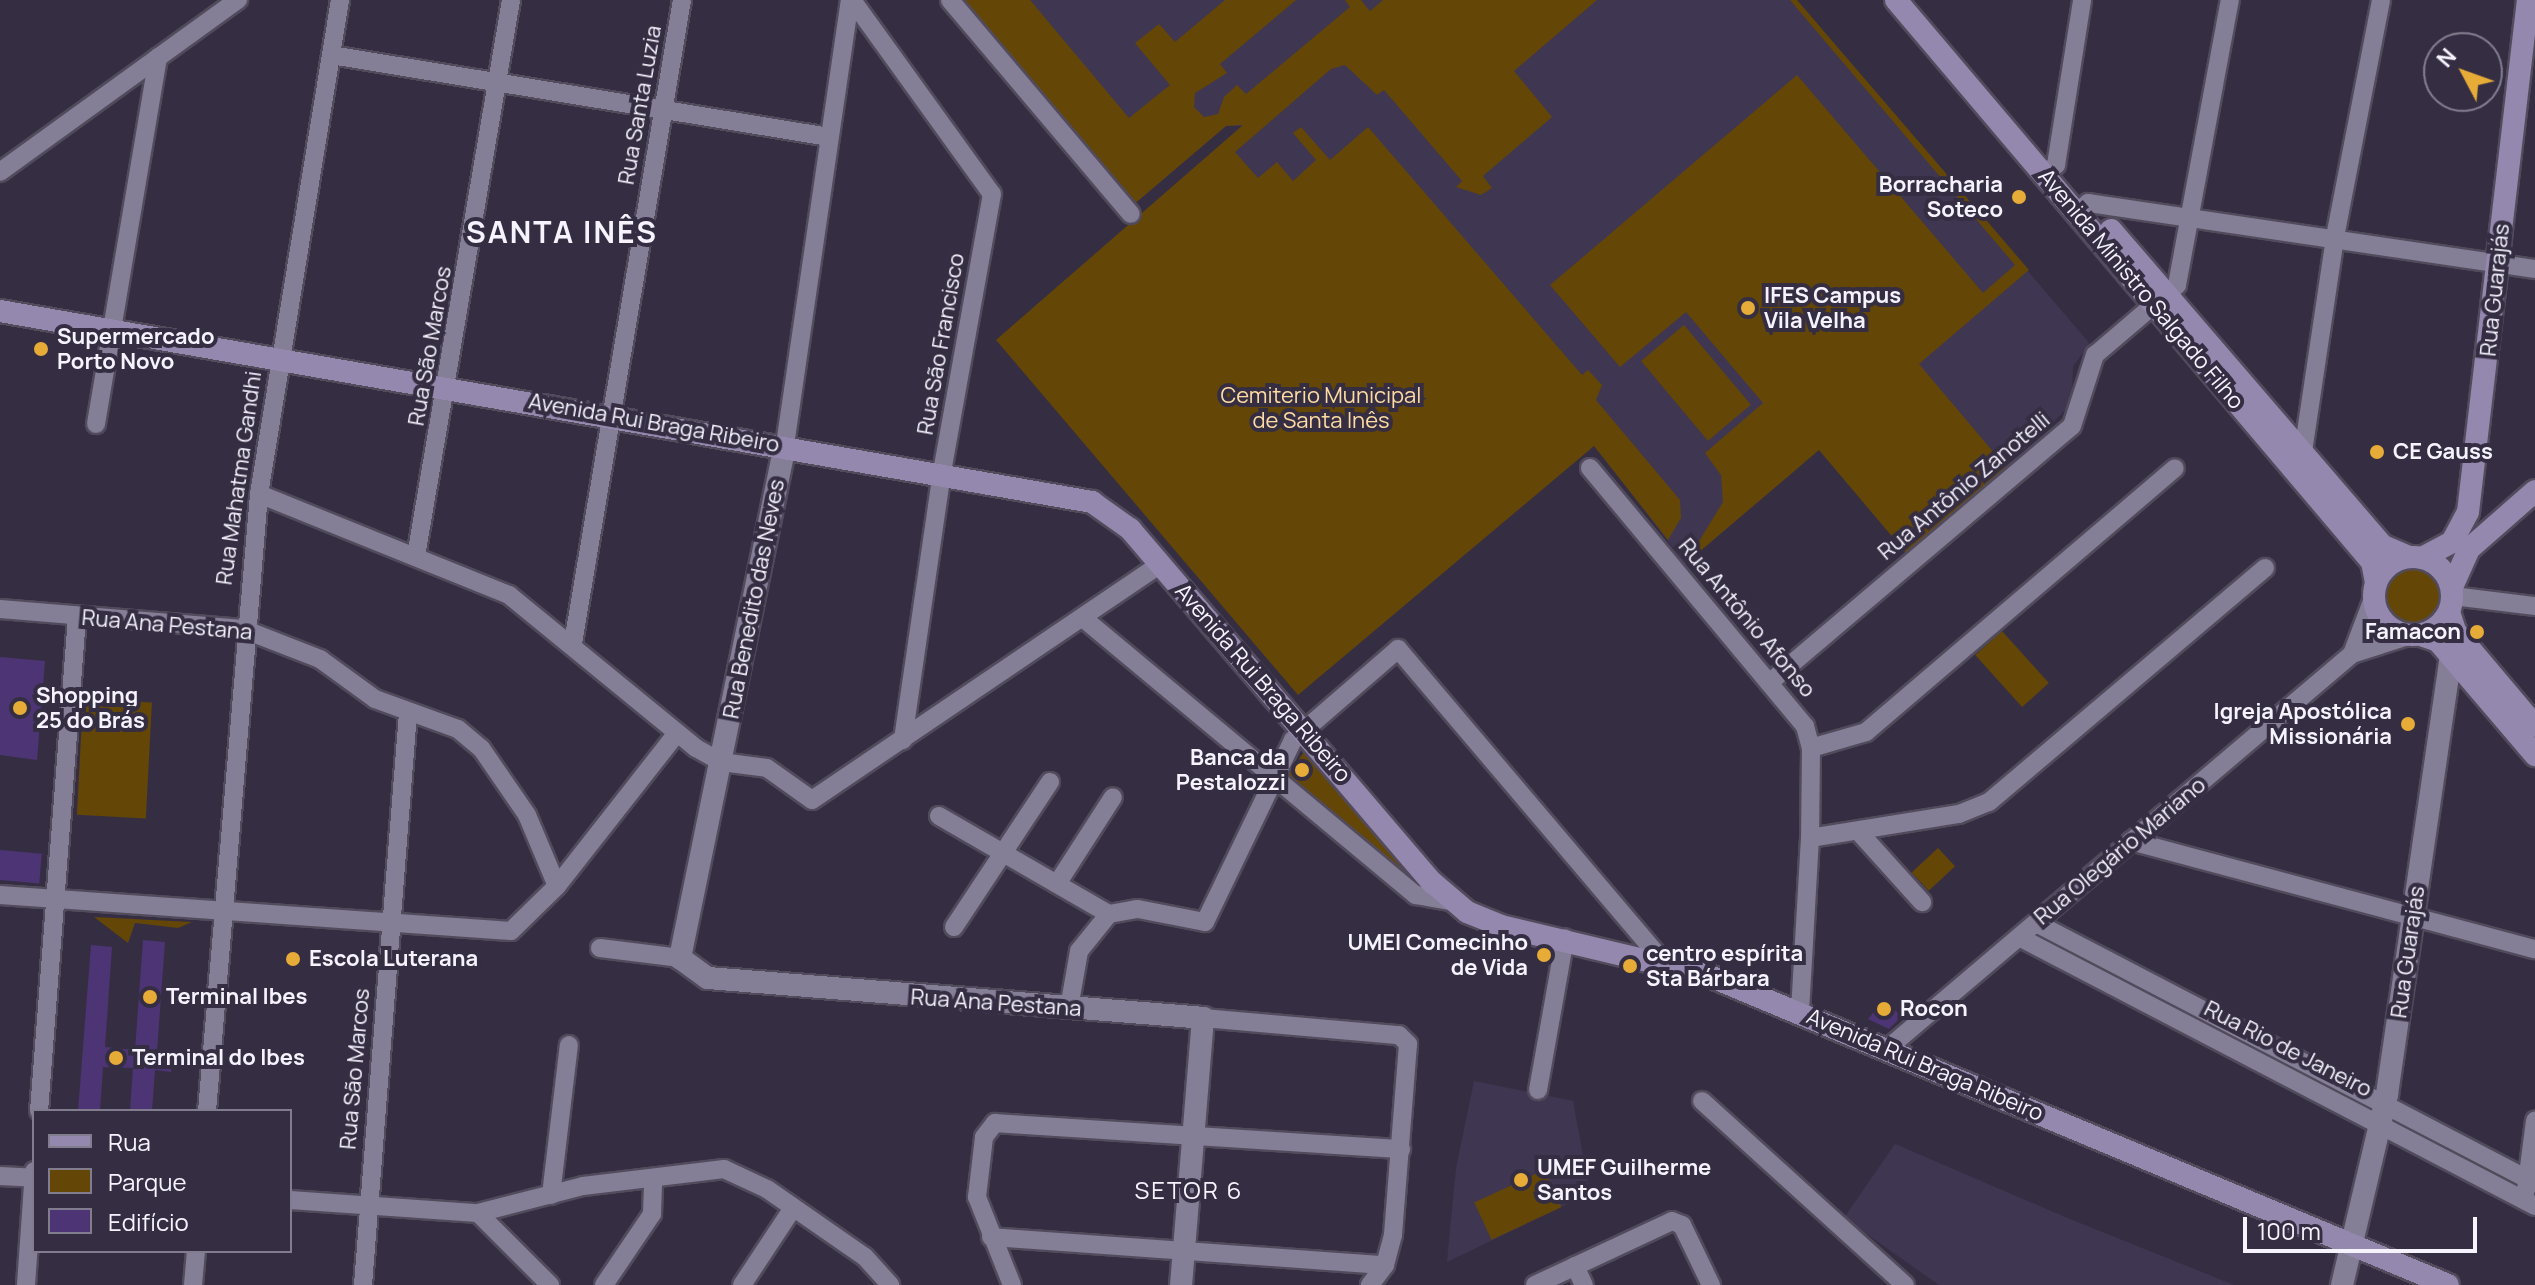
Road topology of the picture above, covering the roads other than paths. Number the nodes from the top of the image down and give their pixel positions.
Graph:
1 (238, 0) edge
2 (340, 0) edge
3 (511, 0) edge
4 (682, 0) edge
5 (851, 0) edge
6 (950, 0) edge
7 (1896, 0) edge
8 (1915, 0) edge
9 (2082, 0) edge
10 (2230, 0) edge
11 (2381, 0) edge
12 (2527, 0) edge
13 (2535, 2) edge
14 (331, 55) junction
15 (158, 57) junction
16 (498, 82) junction
17 (663, 110) junction
18 (829, 137) junction
19 (2050, 170) junction
20 (0, 172) edge
21 (2082, 208) junction
22 (1131, 214) dead end
23 (2192, 219) junction
24 (2335, 237) junction
25 (2499, 261) junction
26 (2535, 269) edge
27 (2162, 301) junction
28 (0, 311) edge
29 (112, 330) junction
30 (280, 359) junction
31 (448, 388) junction
32 (611, 415) junction
33 (96, 424) dead end
34 (785, 445) junction
35 (2298, 460) junction
36 (1590, 468) dead end
37 (2175, 468) dead end
38 (942, 472) junction
39 (2535, 491) edge
40 (259, 494) junction
41 (2469, 503) junction
42 (2496, 525) junction
43 (416, 556) junction
44 (2416, 558) junction
45 (1160, 564) junction
46 (2265, 568) dead end
47 (2375, 590) junction
48 (2451, 598) junction
49 (2535, 606) edge
50 (0, 609) edge
51 (77, 617) junction
52 (1083, 618) junction
53 (243, 629) junction
54 (2414, 635) junction
55 (573, 643) junction
56 (2352, 654) junction
57 (2451, 656) junction
58 (1769, 683) junction
59 (408, 713) junction
60 (2535, 726) edge
61 (1303, 728) junction
62 (677, 733) junction
63 (903, 740) junction
64 (1811, 748) junction
65 (2535, 755) edge
66 (721, 762) junction
67 (1274, 778) junction
68 (1050, 782) dead end
69 (1113, 797) dead end
70 (939, 816) dead end
71 (1858, 831) junction
72 (1810, 838) junction
73 (2131, 841) junction
74 (1004, 854) junction
75 (1057, 884) junction
76 (557, 886) junction
77 (0, 895) edge
78 (56, 897) junction
79 (1451, 901) junction
80 (1922, 902) dead end
81 (222, 909) junction
82 (1109, 914) junction
83 (2413, 916) junction
84 (2036, 923) junction
85 (389, 926) junction
86 (954, 927) dead end
87 (2019, 937) junction
88 (1565, 938) junction
89 (600, 948) dead end
90 (2535, 949) edge
91 (680, 958) junction
92 (1662, 960) junction
93 (1069, 1008) junction
94 (1800, 1012) junction
95 (1203, 1018) junction
96 (569, 1045) dead end
97 (1887, 1049) junction
98 (1538, 1090) dead end
99 (1702, 1101) dead end
100 (39, 1109) edge
101 (207, 1109) edge
102 (2380, 1113) junction
103 (2535, 1121) edge
104 (1192, 1131) junction
105 (1401, 1149) junction
106 (0, 1176) edge
107 (32, 1178) edge
108 (653, 1178) junction
109 (2531, 1181) edge
110 (551, 1195) junction
111 (292, 1200) edge
112 (2530, 1203) edge
113 (32, 1205) edge
114 (793, 1208) junction
115 (367, 1209) junction
116 (478, 1213) junction
117 (991, 1237) junction
118 (2351, 1245) junction
119 (1183, 1248) junction
120 (196, 1253) edge
121 (1385, 1265) junction
122 (1575, 1266) junction
123 (887, 1283) edge
124 (26, 1285) edge
125 (193, 1285) edge
126 (363, 1285) edge
127 (550, 1285) edge
128 (604, 1285) edge
129 (742, 1285) edge
130 (1012, 1285) edge
131 (1181, 1285) edge
132 (1370, 1285) edge
133 (1535, 1285) edge
134 (1584, 1285) edge
135 (1711, 1285) edge
136 (1903, 1285) edge
137 (2342, 1285) edge
138 (2448, 1285) edge

1 - 15 street
2 - 14 street, Rua Mahatma Gandhi
3 - 16 street, Rua São Marcos
4 - 17 street, Rua Santa Luzia
5 - 18 street, Rua Benedito das Neves
5 - 38 street, Rua São Francisco
6 - 22 street
7 - 19 main road, Avenida Ministro Salgado Filho
8 - 19 main road, Avenida Ministro Salgado Filho
9 - 19 street
10 - 23 street
11 - 24 street
12 - 13 street
12 - 25 main road, Rua Guarajás
14 - 16 street
14 - 30 street, Rua Mahatma Gandhi
15 - 20 street
15 - 29 street
16 - 17 street
16 - 31 street, Rua São Marcos
17 - 18 street
17 - 32 street, Rua Santa Luzia
18 - 34 street, Rua Benedito das Neves
19 - 21 main road, Avenida Ministro Salgado Filho
21 - 23 street
21 - 27 main road, Avenida Ministro Salgado Filho
23 - 24 street
23 - 27 street
24 - 25 street
24 - 35 street
25 - 26 street
25 - 41 main road, Rua Guarajás
27 - 35 main road, Avenida Ministro Salgado Filho
27 - 58 street, Rua Antônio Zanotelli
28 - 29 main road, Avenida Rui Braga Ribeiro
29 - 30 main road, Avenida Rui Braga Ribeiro
29 - 33 street
30 - 31 main road, Avenida Rui Braga Ribeiro
30 - 40 street, Rua Mahatma Gandhi
31 - 32 main road, Avenida Rui Braga Ribeiro
31 - 43 street, Rua São Marcos
32 - 34 main road, Avenida Rui Braga Ribeiro
32 - 55 street, Rua Santa Luzia
34 - 38 main road, Avenida Rui Braga Ribeiro
34 - 66 street, Rua Benedito das Neves
35 - 44 main road, Avenida Ministro Salgado Filho
35 - 47 main road, Avenida Ministro Salgado Filho
36 - 58 street, Rua Antônio Afonso
37 - 64 street
38 - 45 main road, Avenida Rui Braga Ribeiro
38 - 63 street, Rua São Francisco
39 - 42 main road
40 - 43 street
40 - 53 street, Rua Mahatma Gandhi
41 - 42 main road
41 - 44 main road, Rua Guarajás
42 - 48 main road
43 - 55 street
44 - 47 main road
44 - 48 main road
45 - 52 street
45 - 61 main road, Avenida Rui Braga Ribeiro
46 - 71 street
47 - 54 main road
47 - 56 street, Rua Olegário Mariano
48 - 49 street
48 - 54 main road
48 - 60 main road
50 - 51 street, Rua Ana Pestana
51 - 53 street, Rua Ana Pestana
51 - 78 street
52 - 63 street
52 - 67 street
53 - 59 street, Rua Ana Pestana
53 - 81 street, Rua Mahatma Gandhi
54 - 56 street, Rua Olegário Mariano
54 - 57 main road
55 - 62 street
56 - 73 street, Rua Olegário Mariano
57 - 65 main road
57 - 83 street, Rua Guarajás
58 - 64 street, Rua Antônio Afonso
59 - 76 street, Rua Ana Pestana
59 - 85 street, Rua São Marcos
61 - 67 street
61 - 79 main road, Avenida Rui Braga Ribeiro
61 - 92 street
62 - 66 street
62 - 76 street
63 - 66 street
64 - 72 street, Rua Antônio Afonso
66 - 91 street, Rua Benedito das Neves
67 - 79 street
67 - 82 street
68 - 74 street
69 - 75 street
70 - 74 street
71 - 72 street
71 - 80 street
72 - 94 street, Rua Antônio Afonso
73 - 83 street
73 - 84 street, Rua Olegário Mariano
74 - 75 street
74 - 86 street
75 - 82 street
76 - 85 street
77 - 78 street
78 - 81 street
78 - 100 street
79 - 88 main road, Avenida Rui Braga Ribeiro
81 - 85 street
81 - 101 street, Rua Mahatma Gandhi
82 - 93 street
83 - 90 street
83 - 102 street, Rua Guarajás
84 - 87 street, Rua Olegário Mariano
84 - 102 street, Rua Rio de Janeiro
85 - 115 street, Rua São Marcos
87 - 97 street, Rua Olegário Mariano
87 - 102 street, Rua Rio de Janeiro
88 - 92 main road, Avenida Rui Braga Ribeiro
88 - 98 street
89 - 91 street, Rua Ana Pestana
91 - 93 street, Rua Ana Pestana
92 - 94 main road, Avenida Rui Braga Ribeiro
93 - 95 street, Rua Ana Pestana
94 - 97 main road, Avenida Rui Braga Ribeiro
95 - 104 street
95 - 105 street, Rua Ana Pestana
96 - 110 street
97 - 118 main road, Avenida Rui Braga Ribeiro
99 - 136 street
102 - 109 street, Rua Rio de Janeiro
102 - 112 street, Rua Rio de Janeiro
102 - 118 street, Rua Guarajás
103 - 109 street
104 - 105 street
104 - 117 street
104 - 119 street
105 - 121 street
106 - 107 street
108 - 110 street
108 - 114 street
108 - 128 street
109 - 112 street
110 - 116 street
111 - 115 street
113 - 124 street
114 - 123 street
114 - 129 street
115 - 116 street
115 - 126 street, Rua São Marcos
116 - 127 street
117 - 119 street
117 - 130 street
118 - 137 street, Rua Guarajás
118 - 138 main road, Avenida Rui Braga Ribeiro
119 - 121 street
119 - 131 street
120 - 125 street
121 - 132 street
122 - 133 street
122 - 134 street
122 - 135 street

